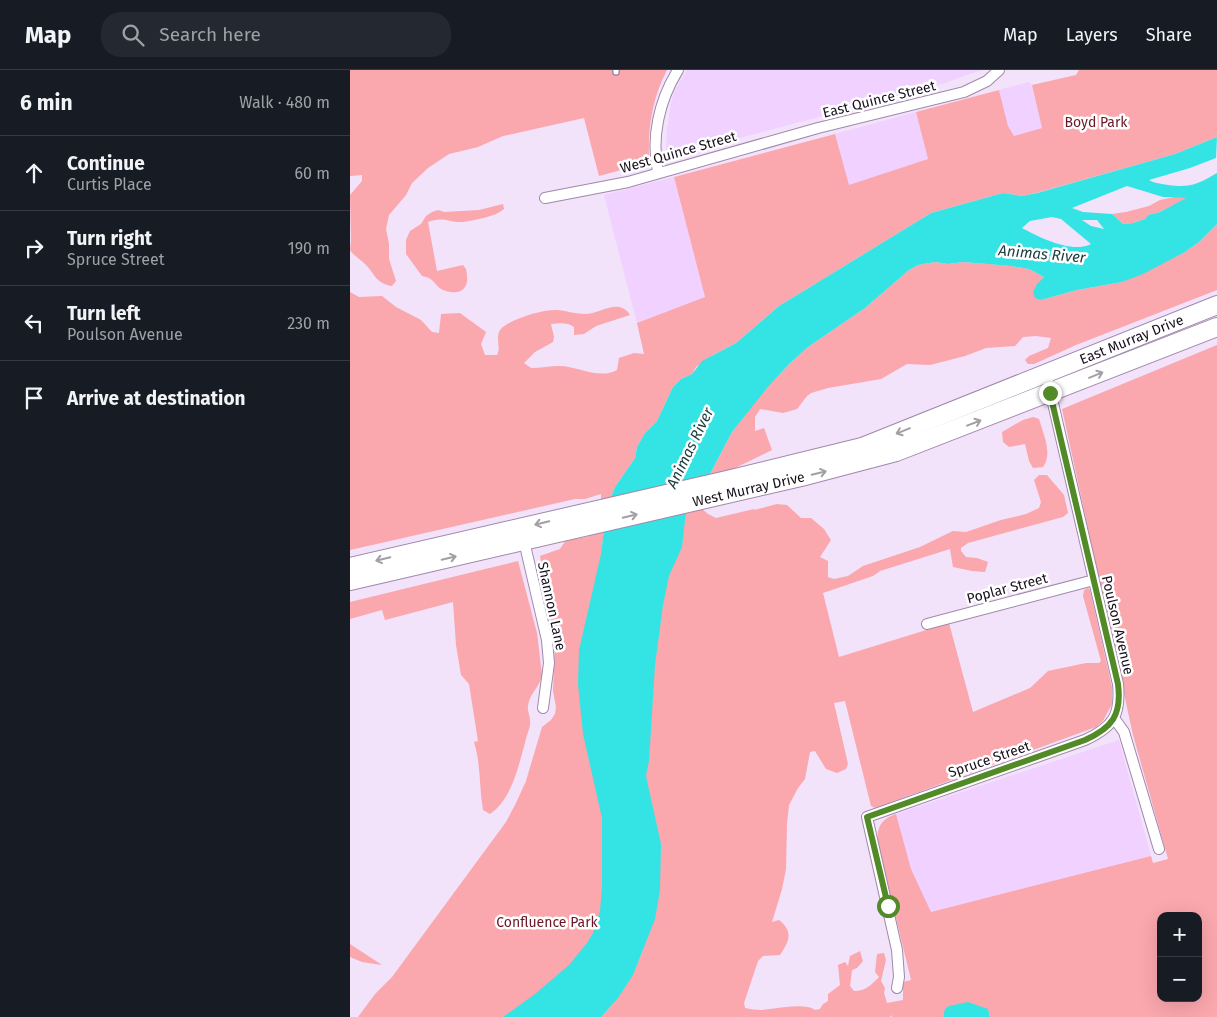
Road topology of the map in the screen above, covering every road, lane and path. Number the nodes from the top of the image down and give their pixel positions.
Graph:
1 (678, 70) edge
2 (999, 70) edge
3 (818, 128) joint
4 (658, 172) junction
5 (545, 198) dead end
6 (1217, 305) edge
7 (1217, 327) edge
8 (1046, 373) junction
9 (1050, 393) junction
10 (724, 488) junction
11 (586, 519) junction
12 (524, 541) junction
13 (350, 567) edge
14 (1094, 580) junction
15 (350, 581) edge
16 (927, 624) dead end
17 (542, 708) dead end
18 (1114, 718) junction
19 (1159, 849) dead end
20 (897, 988) dead end

1 - 4 street
2 - 3 street, East Quince Street
3 - 4 street, West Quince Street
4 - 5 street, West Quince Street
6 - 8 highway, East Murray Drive
9 -> 7 highway, East Murray Drive
8 - 9 street, Poulson Avenue
8 -> 10 highway, West Murray Drive
10 -> 9 highway, West Murray Drive
9 - 14 street, Poulson Avenue
10 - 11 highway, West Murray Drive
11 - 12 highway, West Murray Drive
11 -> 13 highway, West Murray Drive
15 -> 12 highway, West Murray Drive
12 - 17 street, Shannon Lane
14 - 16 street, Poplar Street
14 - 18 street, Poulson Avenue
18 - 19 street
18 - 20 street, Spruce Street

